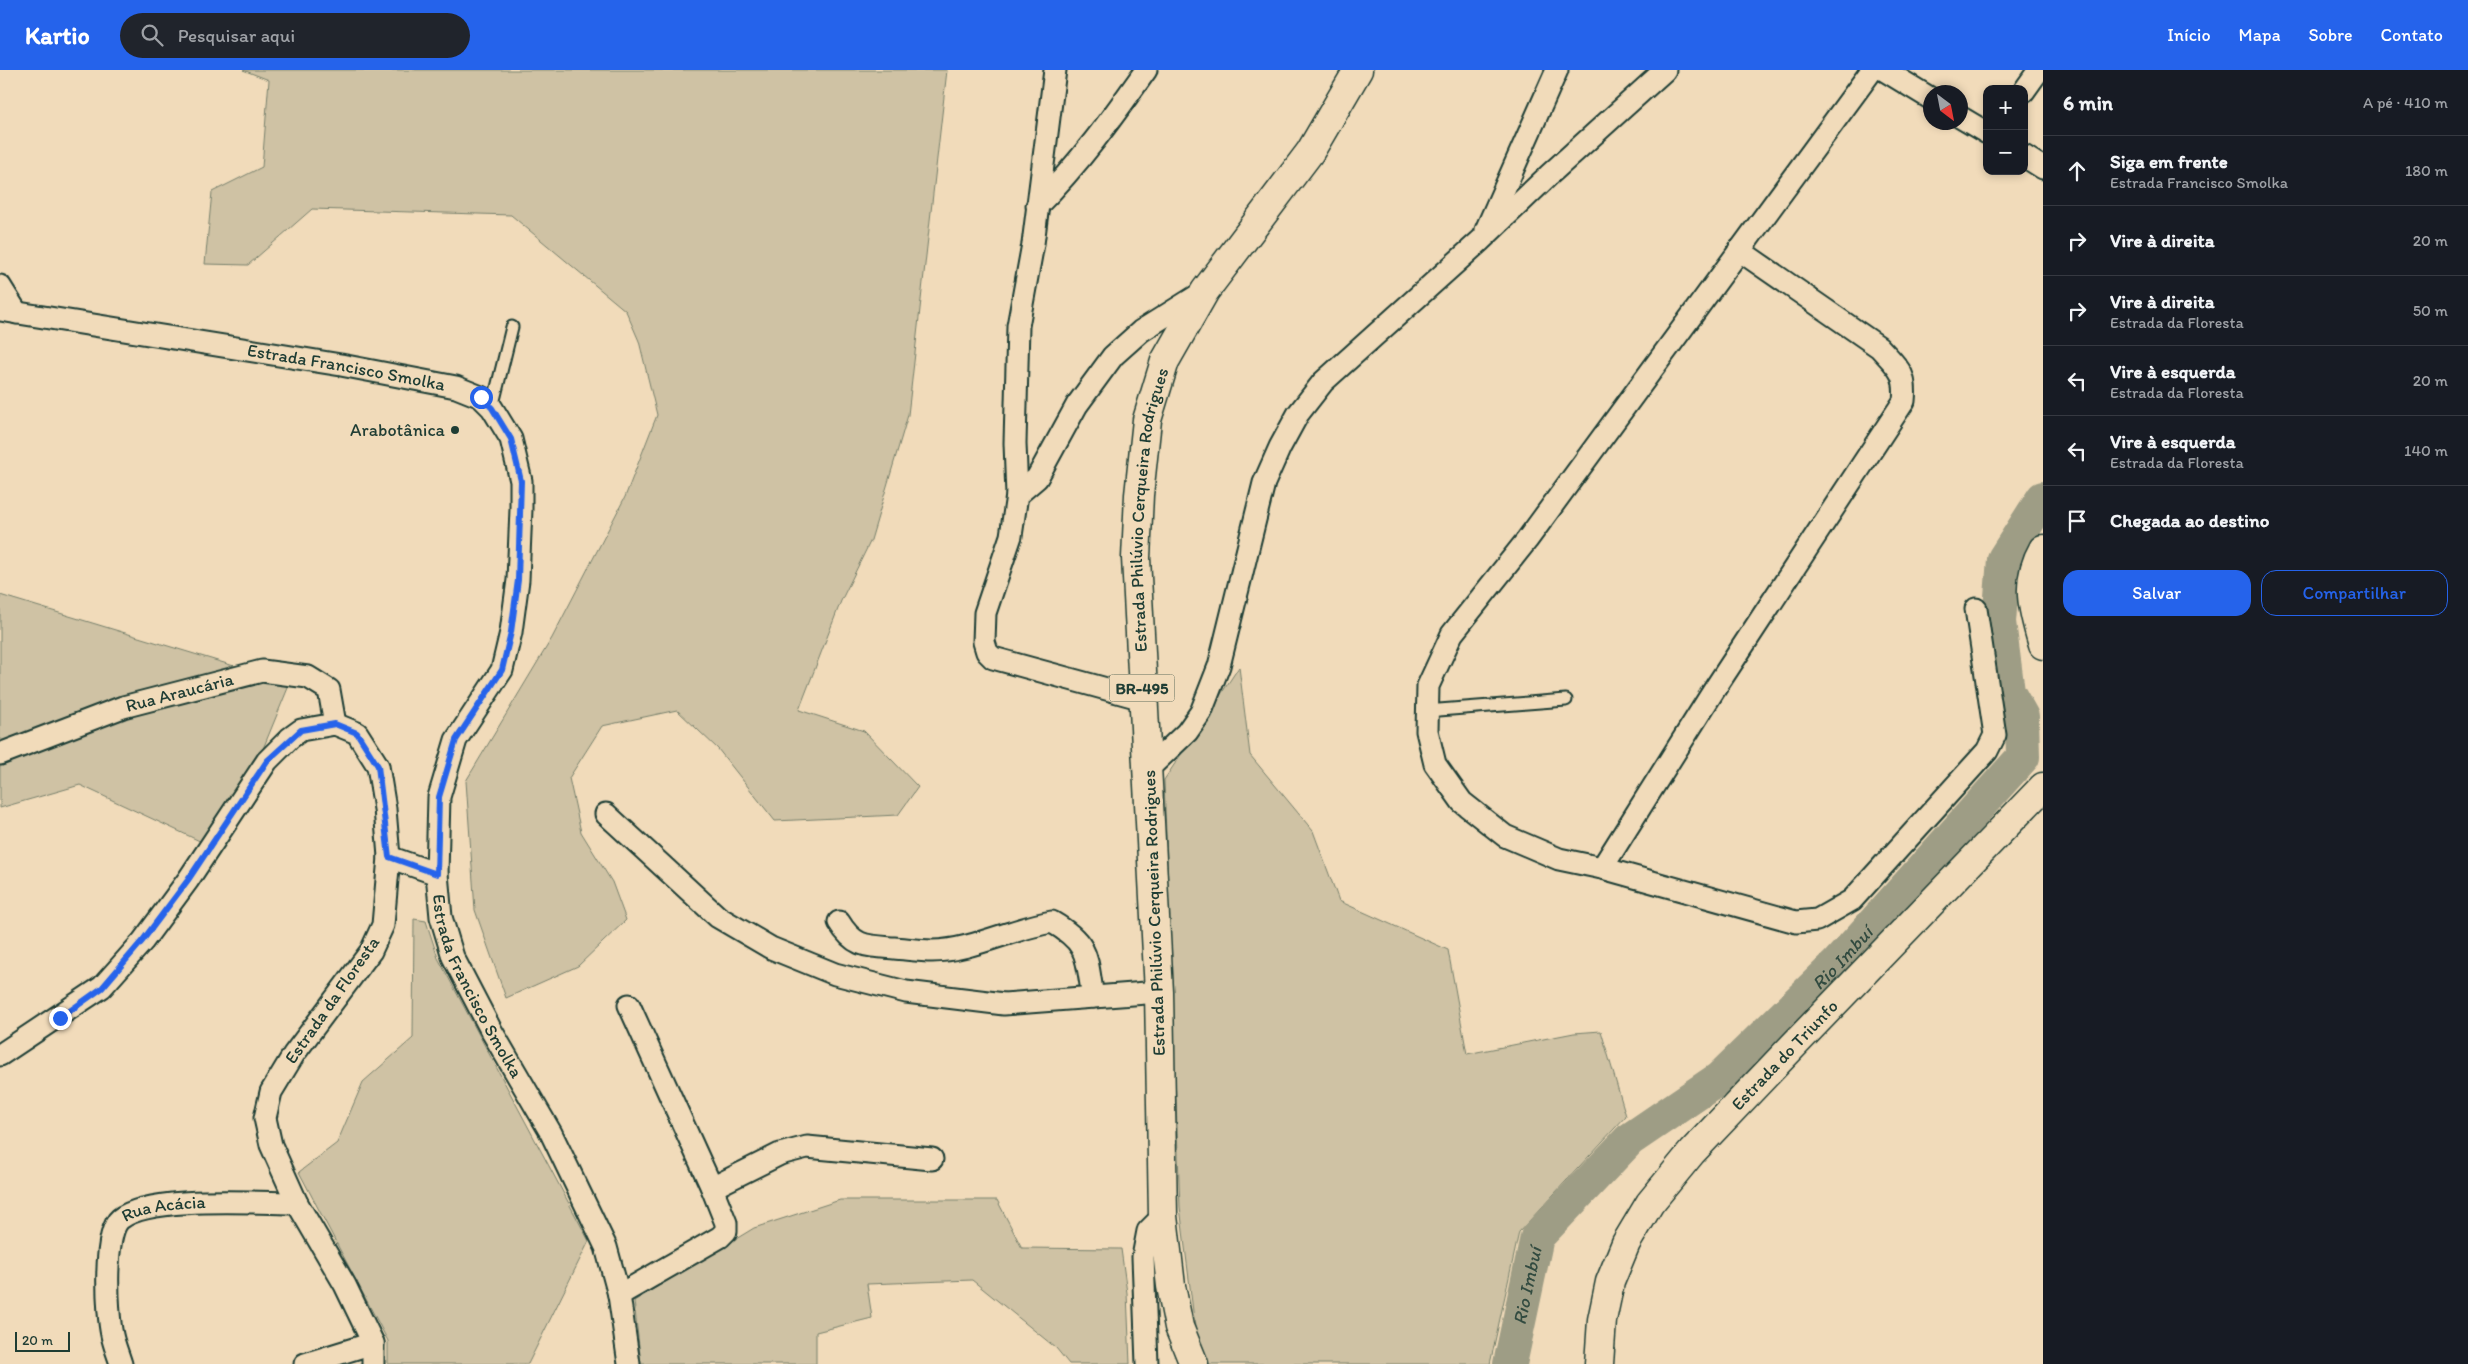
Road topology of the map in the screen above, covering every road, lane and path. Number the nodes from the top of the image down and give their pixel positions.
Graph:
1 (1055, 70) edge
2 (1146, 70) edge
3 (1358, 70) edge
4 (1557, 70) edge
5 (1665, 70) edge
6 (1872, 70) edge
7 (1884, 70) edge
8 (2039, 70) edge
9 (2028, 85) edge
10 (1923, 94) edge
11 (1968, 121) edge
12 (1983, 130) edge
13 (2028, 159) edge
14 (2043, 168) edge
15 (1037, 206) junction
16 (1480, 241) junction
17 (1739, 250) junction
18 (0, 286) edge
19 (1205, 290) junction
20 (8, 311) edge
21 (512, 327) dead end
22 (492, 408) junction
23 (1017, 495) junction
24 (2043, 549) edge
25 (1976, 609) dead end
26 (2043, 645) edge
27 (1143, 699) junction
28 (1566, 700) dead end
29 (1426, 712) junction
30 (335, 724) junction
31 (0, 754) edge
32 (1148, 770) junction
33 (2043, 787) edge
34 (606, 814) dead end
35 (389, 857) junction
36 (1602, 868) junction
37 (437, 874) junction
38 (838, 922) dead end
39 (1158, 992) junction
40 (1093, 997) junction
41 (629, 1005) dead end
42 (0, 1055) edge
43 (932, 1159) dead end
44 (712, 1188) junction
45 (297, 1203) junction
46 (1163, 1216) junction
47 (619, 1295) junction
48 (373, 1354) edge
49 (120, 1364) edge
50 (305, 1364) edge
51 (629, 1364) edge
52 (1147, 1364) edge
53 (1194, 1364) edge
54 (1599, 1364) edge

1 - 15 street
2 - 15 street
3 - 19 main road, Estrada Philúvio Cerqueira Rodrigues / BR-495
4 - 16 street
5 - 16 street
6 - 17 street
7 - 10 street
8 - 9 street
11 - 12 street
13 - 14 street
15 - 23 street
16 - 32 street
17 - 29 street
17 - 36 street
18 - 20 street, Estrada Francisco Smolka
19 - 23 street
19 - 27 main road, Estrada Philúvio Cerqueira Rodrigues / BR-495
20 - 22 street, Estrada Francisco Smolka
21 - 22 lane
22 - 37 street, Estrada Francisco Smolka
23 - 27 street
24 - 26 main road
25 - 36 street
27 - 32 main road, Estrada Philúvio Cerqueira Rodrigues / BR-495
28 - 29 lane
29 - 36 street
30 - 31 street, Rua Araucária
30 - 35 street, Estrada da Floresta
30 - 42 street
32 - 39 main road, Estrada Philúvio Cerqueira Rodrigues / BR-495
33 - 54 main road, Estrada do Triunfo
34 - 40 street
35 - 37 street
35 - 45 street, Estrada da Floresta
37 - 47 street, Estrada Francisco Smolka
38 - 40 street
39 - 40 street
39 - 46 main road, Estrada Philúvio Cerqueira Rodrigues / BR-495
41 - 44 street
43 - 44 street
44 - 47 street
45 - 48 street, Estrada da Floresta
45 - 49 street, Rua Acácia
46 - 52 street
46 - 53 main road, Estrada Philúvio Cerqueira Rodrigues / BR-495
47 - 51 street, Estrada Francisco Smolka
48 - 50 street

